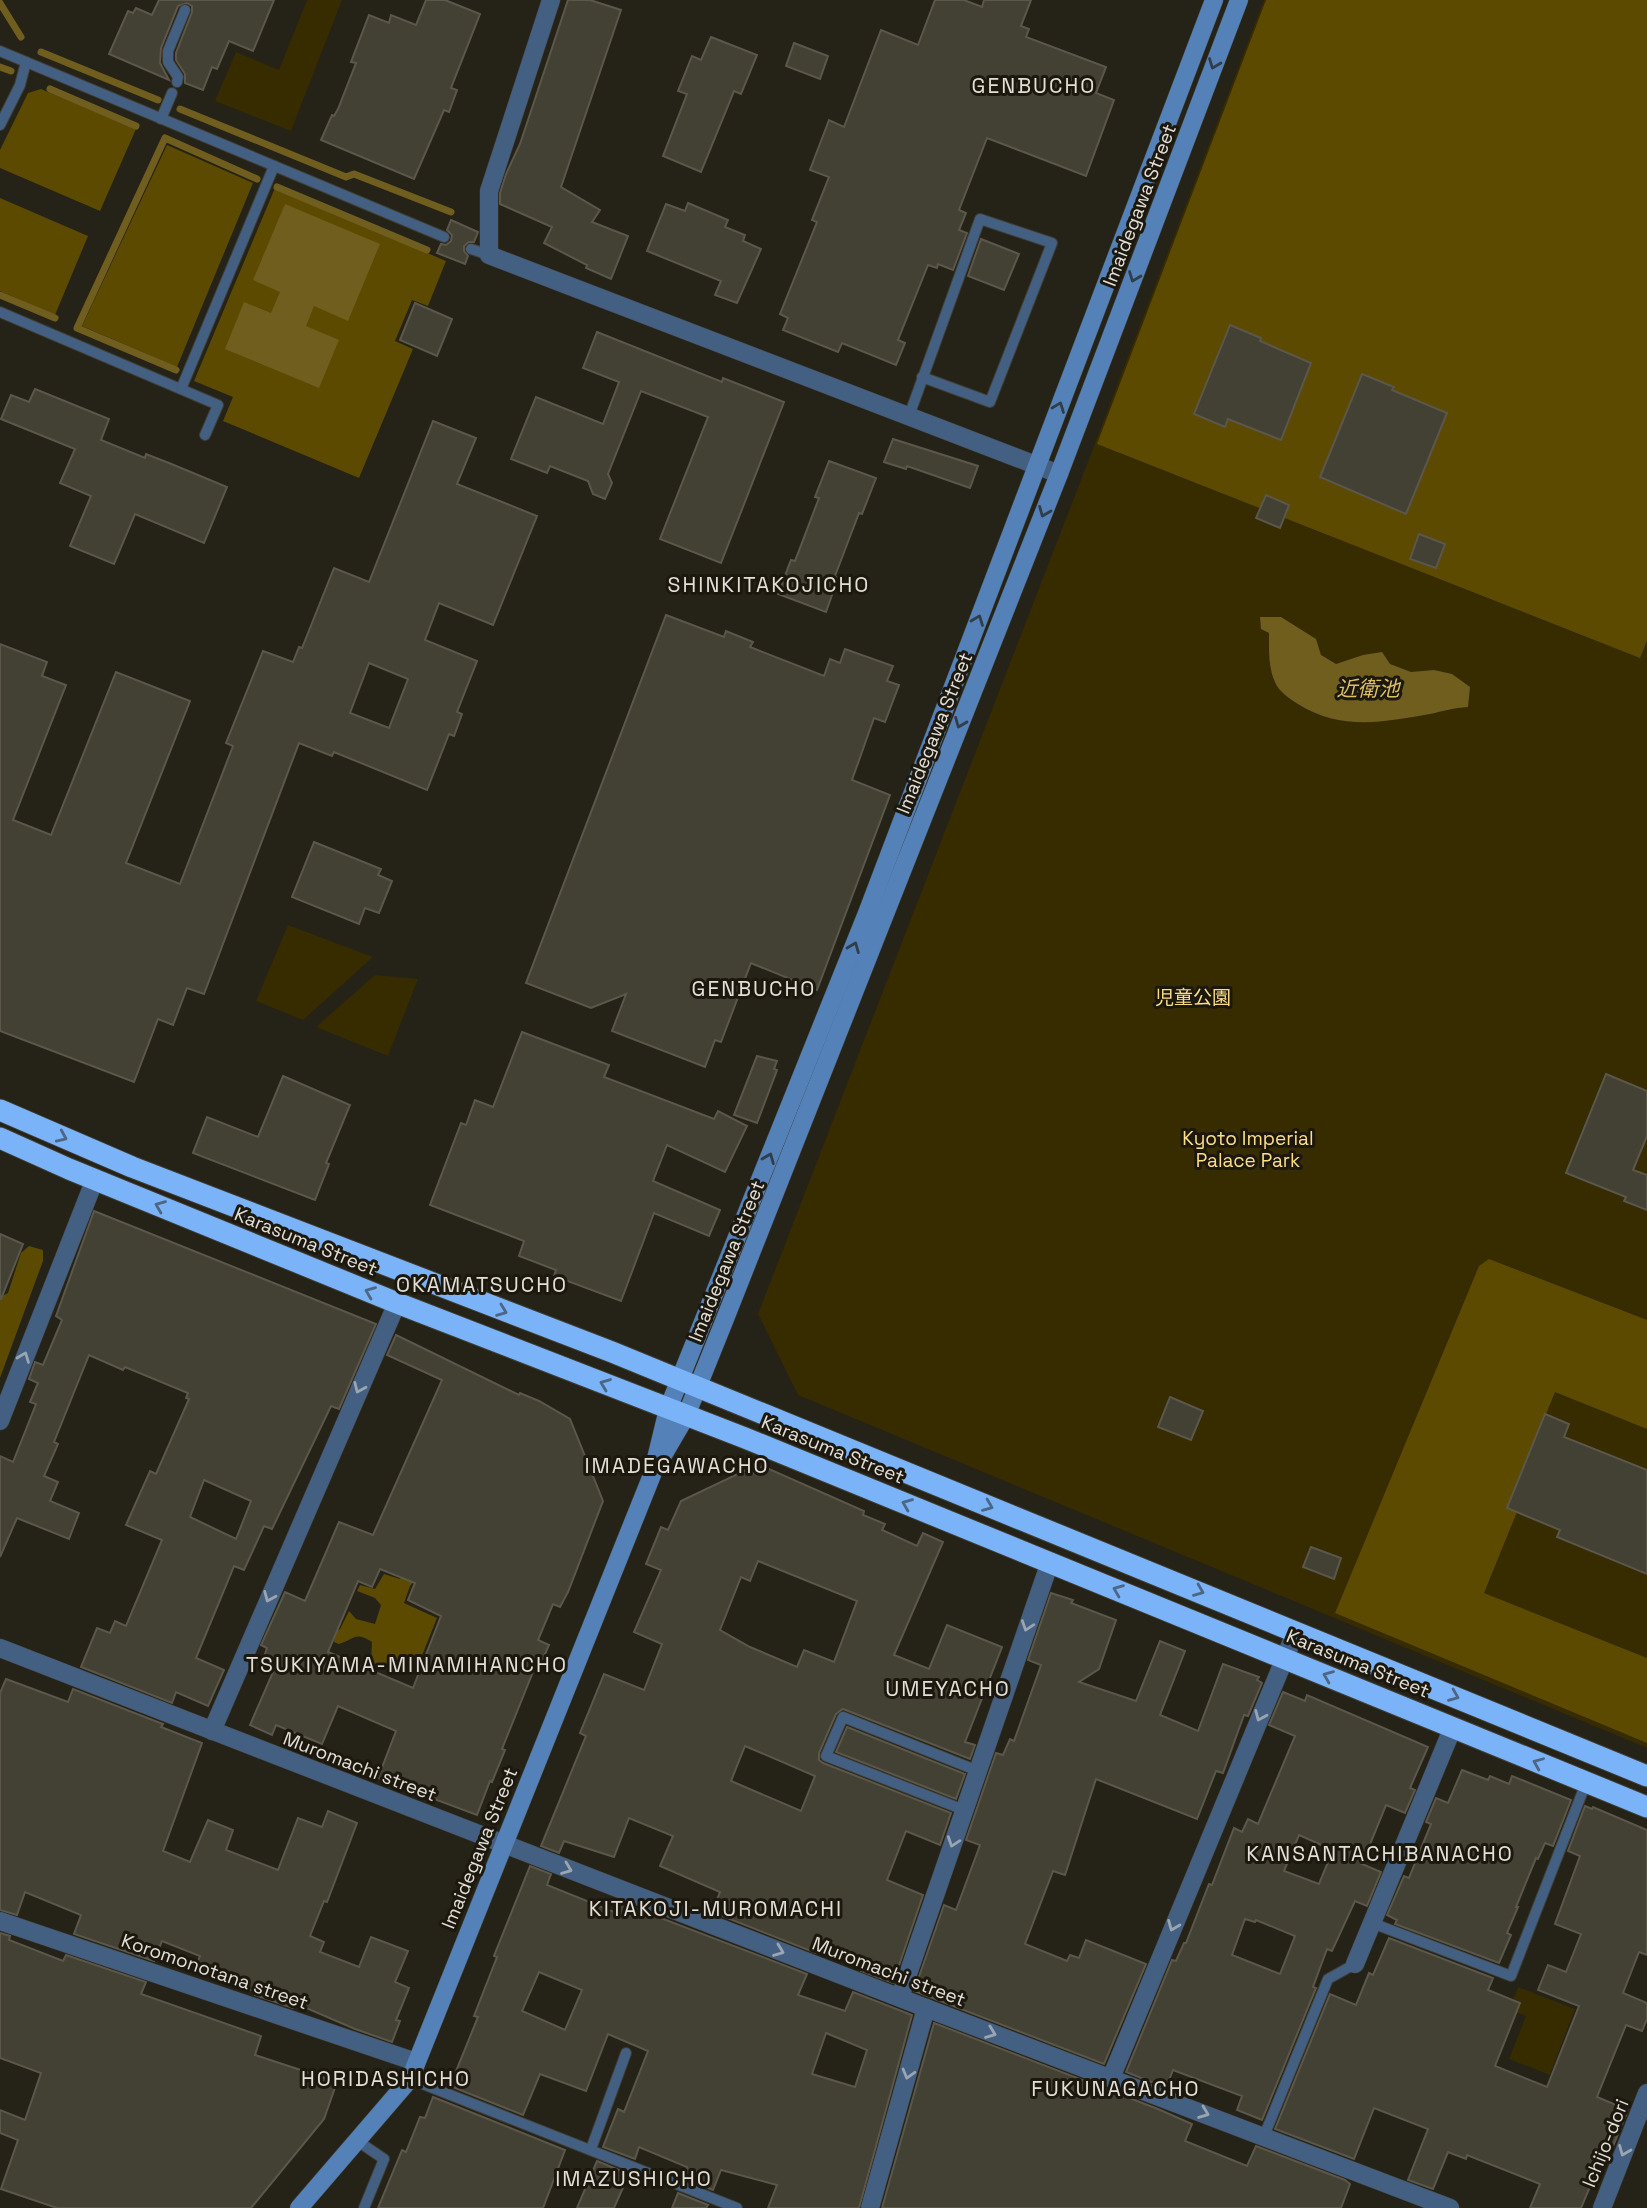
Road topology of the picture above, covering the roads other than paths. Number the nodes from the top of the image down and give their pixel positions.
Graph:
1 (551, 0) edge
2 (1214, 0) edge
3 (1239, 0) edge
4 (185, 10) dead end
5 (0, 51) edge
6 (26, 62) junction
7 (177, 82) dead end
8 (172, 93) dead end
9 (161, 119) junction
10 (0, 125) edge
11 (274, 166) junction
12 (444, 237) dead end
13 (471, 249) dead end
14 (489, 255) junction
15 (0, 312) edge
16 (922, 377) junction
17 (181, 389) junction
18 (909, 416) junction
19 (205, 435) dead end
20 (1037, 465) junction
21 (1059, 474) junction
22 (0, 1110) edge
23 (0, 1138) edge
24 (96, 1180) junction
25 (397, 1303) junction
26 (688, 1384) junction
27 (677, 1412) junction
28 (0, 1421) edge
29 (1049, 1562) junction
30 (1296, 1631) junction
31 (0, 1647) edge
32 (1284, 1658) junction
33 (1453, 1727) junction
34 (212, 1731) junction
35 (978, 1771) junction
36 (1647, 1776) edge
37 (1586, 1783) junction
38 (1647, 1807) edge
39 (964, 1810) junction
40 (503, 1844) junction
41 (0, 1921) edge
42 (1372, 1923) junction
43 (1355, 1964) joint
44 (900, 1997) junction
45 (926, 2008) junction
46 (626, 2053) dead end
47 (413, 2070) junction
48 (1111, 2078) junction
49 (1647, 2093) edge
50 (1264, 2136) junction
51 (356, 2140) junction
52 (591, 2149) junction
53 (299, 2208) edge
54 (364, 2208) edge
55 (737, 2208) edge
56 (870, 2208) edge
57 (1450, 2208) edge
58 (1602, 2208) edge

1 - 14 street
20 -> 2 main road, Imaidegawa Street
3 -> 21 main road, Imaidegawa Street
4 - 7 lane
5 - 6 lane
6 - 9 lane
6 - 10 lane
8 - 9 lane
9 - 11 lane
11 - 12 lane
11 - 17 lane
13 - 14 lane
14 - 18 street
15 - 17 lane
16 - 16 lane
16 - 18 lane
17 - 19 lane
18 - 20 street
20 - 21 street
26 -> 20 main road, Imaidegawa Street
21 -> 26 main road, Imaidegawa Street
22 -> 26 highway, Karasuma Street
23 - 24 highway, Karasuma Street
25 -> 24 highway, Karasuma Street
28 -> 24 street
27 -> 25 highway, Karasuma Street
25 -> 34 street
26 - 27 main road, Imaidegawa Street
26 -> 30 highway, Karasuma Street
29 -> 27 highway, Karasuma Street
27 - 40 main road, Imaidegawa Street
32 -> 29 highway, Karasuma Street
29 -> 35 street
30 - 32 street
30 -> 36 highway, Karasuma Street
31 - 34 street, Muromachi street
33 -> 32 highway, Karasuma Street
32 -> 48 street
37 -> 33 highway, Karasuma Street
33 - 42 street
34 - 40 street, Muromachi street
35 - 39 street
35 - 39 lane
37 - 38 highway, Karasuma Street
37 - 42 lane
39 -> 44 street
40 -> 44 street, Muromachi street
40 - 47 main road, Imaidegawa Street
41 - 47 street, Koromonotana street
42 - 43 street
43 - 50 lane
44 - 45 street, Muromachi street
45 -> 48 street, Muromachi street
45 -> 56 street
46 - 52 lane
47 - 51 main road, Imaidegawa Street
47 - 52 lane, Koromonotana street
48 -> 50 street, Muromachi street
49 -> 58 street, Ichijo-dori
50 - 57 street, Muromachi street
51 - 53 main road, Imaidegawa Street
51 - 54 lane
52 - 55 lane, Koromonotana street

